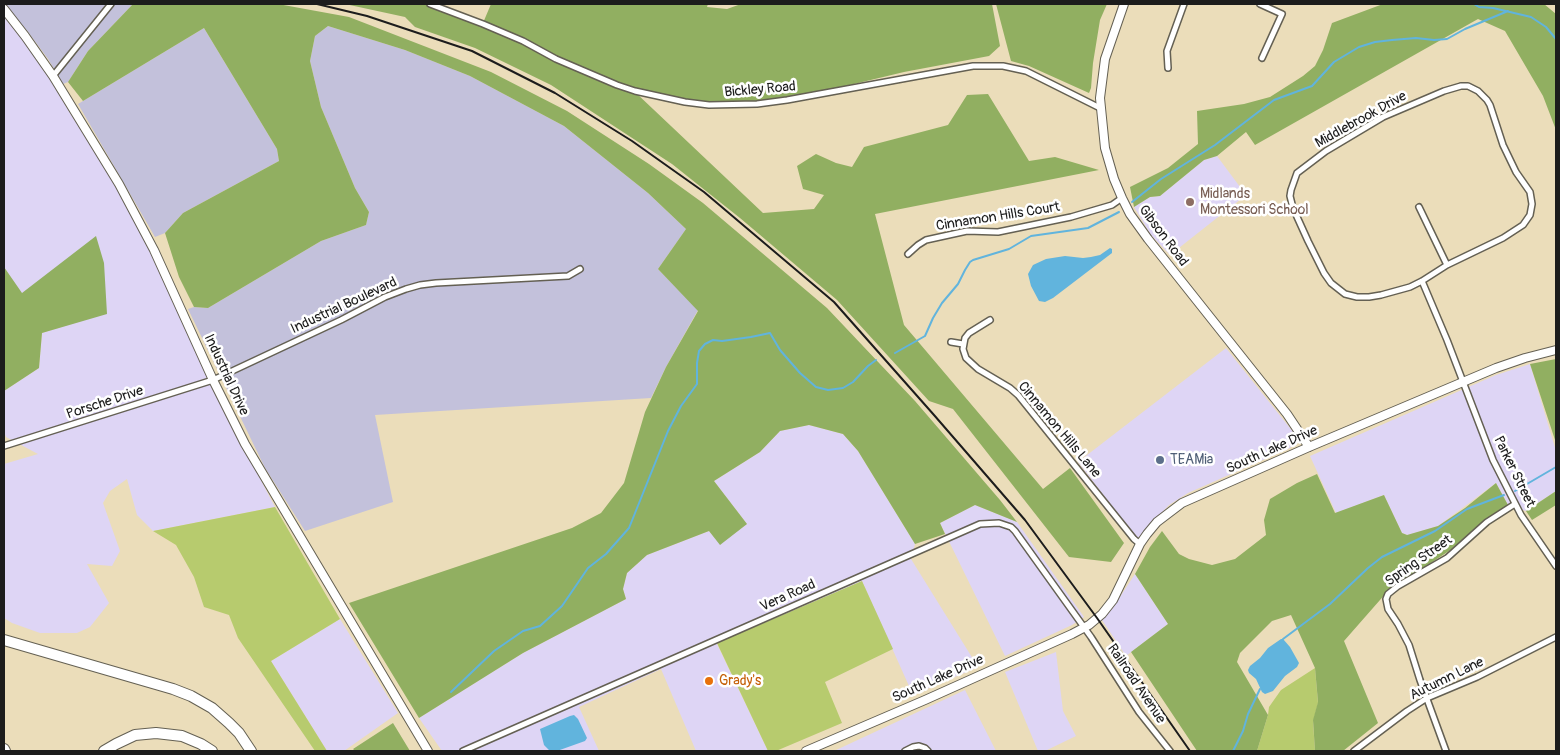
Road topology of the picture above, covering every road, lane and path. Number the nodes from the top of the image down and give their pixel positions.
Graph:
1 (111, 4) edge
2 (430, 4) edge
3 (1124, 4) edge
4 (1184, 4) edge
5 (1260, 4) edge
6 (4, 9) edge
7 (1262, 58) dead end
8 (1168, 68) dead end
9 (53, 76) junction
10 (1100, 108) junction
11 (1122, 198) junction
12 (1419, 207) dead end
13 (908, 254) dead end
14 (1447, 265) junction
15 (580, 269) dead end
16 (1422, 281) junction
17 (990, 320) dead end
18 (951, 342) dead end
19 (963, 344) junction
20 (1556, 350) edge
21 (213, 380) junction
22 (1463, 382) junction
23 (4, 446) edge
24 (1309, 447) junction
25 (1515, 504) junction
26 (1140, 544) junction
27 (1556, 566) edge
28 (1085, 628) junction
29 (1556, 637) edge
30 (4, 640) edge
31 (1427, 698) junction
32 (104, 751) edge
33 (212, 751) edge
34 (251, 751) edge
35 (428, 751) edge
36 (463, 751) edge
37 (806, 751) edge
38 (905, 751) edge
39 (928, 751) edge
40 (1170, 751) edge
41 (1354, 751) edge
42 (1446, 751) edge

1 - 9 street
2 - 10 street, Bickley Road
3 - 10 street, Gibson Road
4 - 8 street
5 - 7 street
6 - 9 street, Industrial Drive
9 - 21 street, Industrial Drive
10 - 11 street, Gibson Road
11 - 13 street, Cinnamon Hills Court
11 - 24 street, Gibson Road
12 - 14 street
14 - 16 street, Middlebrook Drive
14 - 16 street, Middlebrook Drive
15 - 21 street, Industrial Boulevard
16 - 22 street
17 - 19 street
18 - 19 street
19 - 26 street, Cinnamon Hills Lane
20 - 22 street, South Lake Drive
21 - 23 street, Porsche Drive
21 - 35 street, Industrial Drive
22 - 24 street, South Lake Drive
22 - 25 street, Parker Street
24 - 26 street, South Lake Drive
25 - 27 street, Parker Street
25 - 31 street, Spring Street
26 - 28 street, South Lake Drive
28 - 36 street, Vera Road
28 - 37 street, South Lake Drive
28 - 40 street, Railroad Avenue
29 - 31 street, Autumn Lane
30 - 34 highway
31 - 41 street, Autumn Lane
31 - 42 street
32 - 33 highway
38 - 39 street

